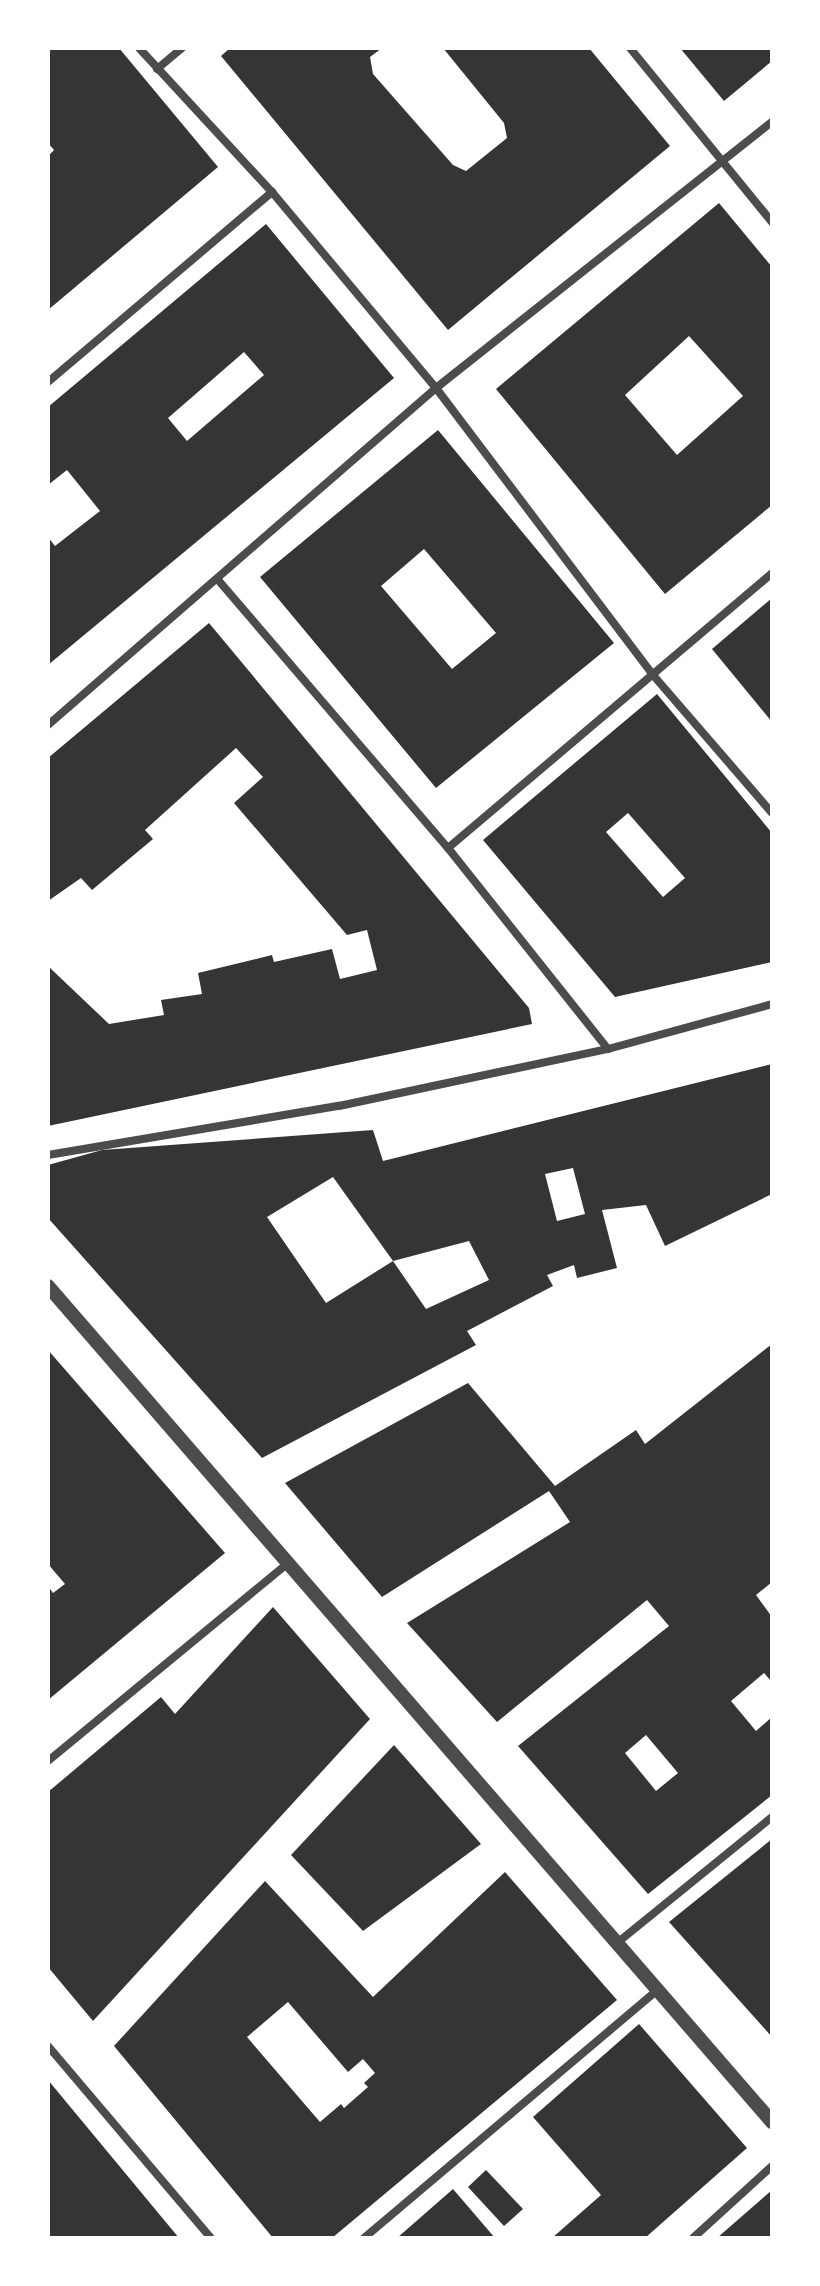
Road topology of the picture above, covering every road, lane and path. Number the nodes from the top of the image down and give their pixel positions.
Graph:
1 (139, 48) edge
2 (182, 48) edge
3 (630, 48) edge
4 (157, 69) junction
5 (772, 122) edge
6 (724, 163) junction
7 (272, 192) junction
8 (772, 222) edge
9 (48, 382) edge
10 (436, 388) junction
11 (772, 573) edge
12 (219, 581) junction
13 (653, 675) junction
14 (48, 725) edge
15 (772, 813) edge
16 (448, 848) junction
17 (772, 1004) edge
18 (608, 1049) junction
19 (48, 1155) edge
20 (48, 1286) edge
21 (289, 1562) junction
22 (48, 1761) edge
23 (772, 1817) edge
24 (617, 1943) junction
25 (657, 1990) junction
26 (48, 2046) edge
27 (772, 2122) edge
28 (772, 2166) edge
29 (211, 2238) edge
30 (364, 2238) edge
31 (693, 2238) edge

1 - 4 street
2 - 4 street
3 - 6 street
4 - 7 street
5 - 6 street
6 - 8 street
6 - 10 street
7 - 9 street
7 - 10 street
10 - 12 street
10 - 13 street
11 - 13 street
12 - 14 street
12 - 16 street
13 - 15 street
13 - 16 street
16 - 18 street
17 - 18 street
18 - 19 street
20 - 21 street
21 - 22 street
21 - 24 street
23 - 24 street
24 - 25 street
25 - 27 street
25 - 30 street
26 - 29 street
28 - 31 street

